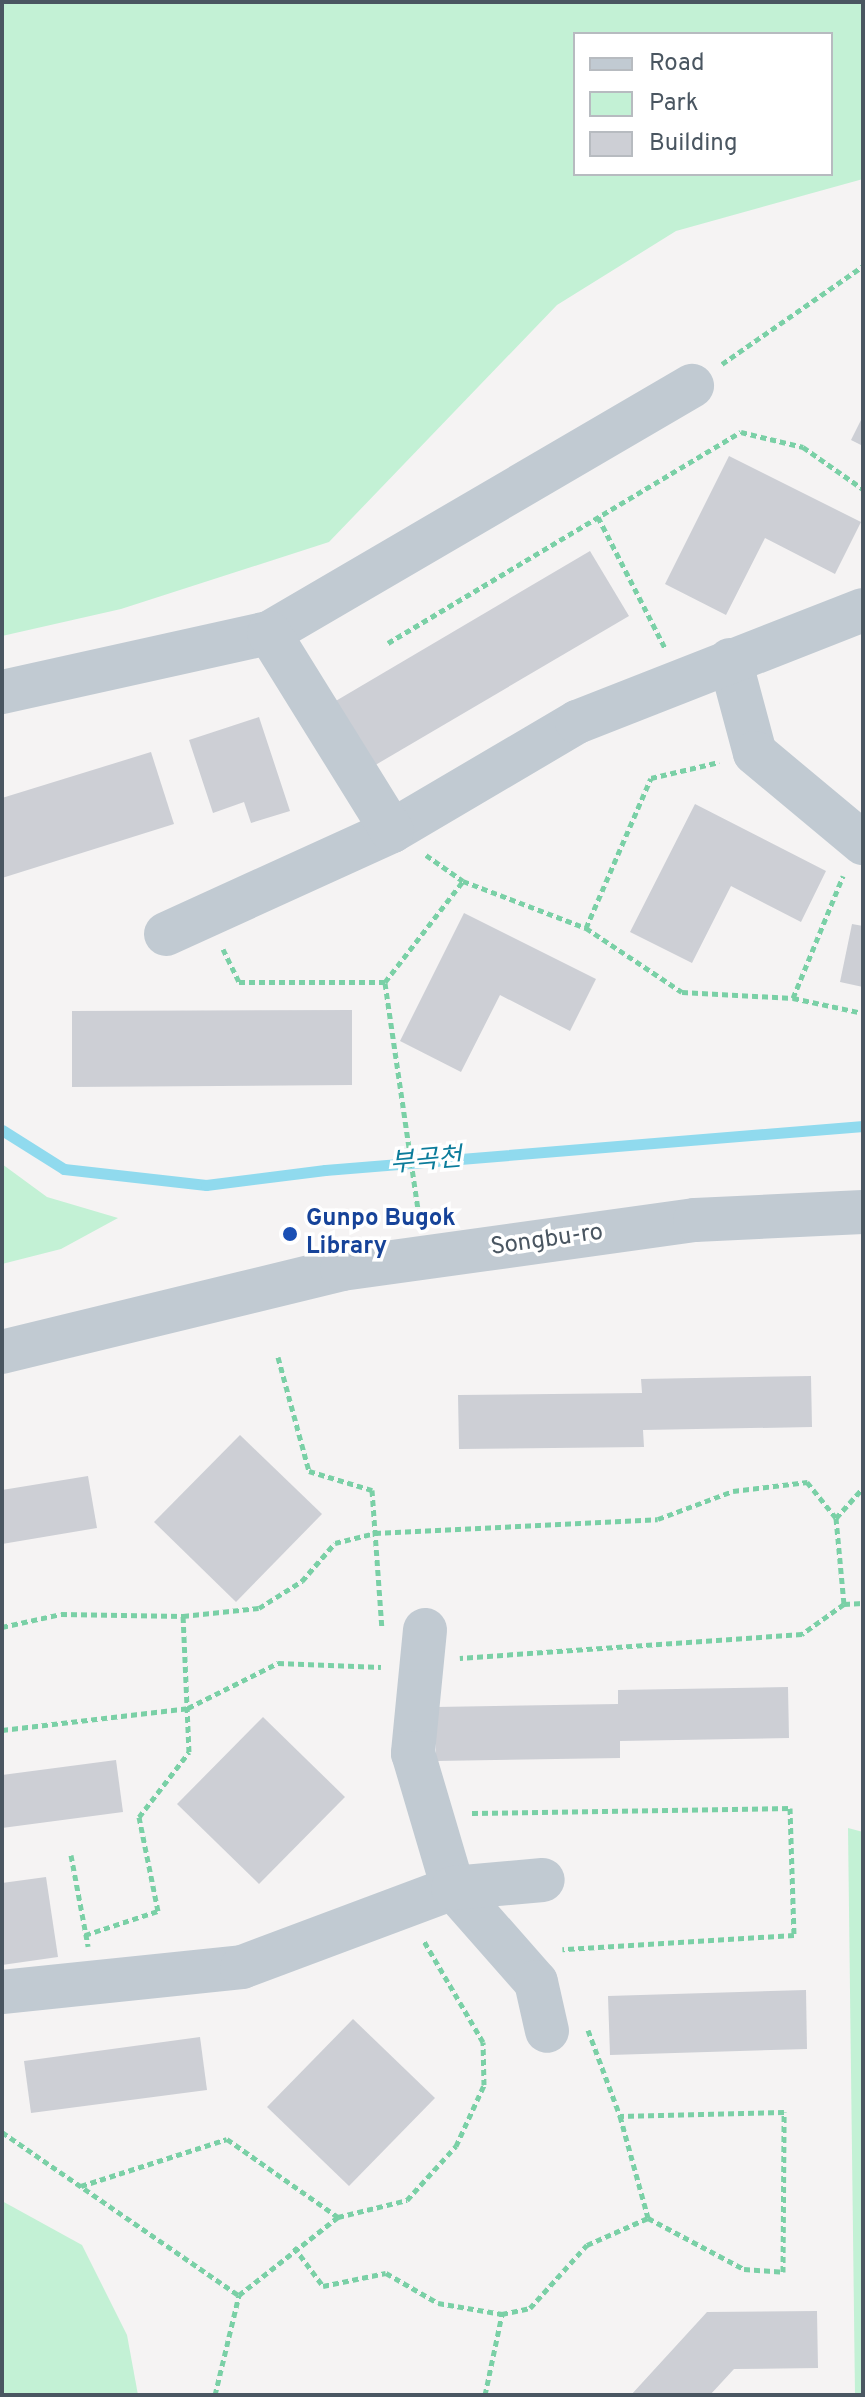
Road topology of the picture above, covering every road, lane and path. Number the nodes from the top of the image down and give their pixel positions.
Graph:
1 (863, 266) edge
2 (692, 386) joint
3 (863, 489) edge
4 (598, 517) junction
5 (863, 610) edge
6 (269, 633) junction
7 (388, 643) dead end
8 (730, 660) junction
9 (682, 680) junction
10 (2, 692) edge
11 (755, 753) junction
12 (392, 831) junction
13 (860, 843) edge
14 (463, 881) junction
15 (207, 915) junction
16 (586, 928) junction
17 (166, 934) dead end
18 (385, 982) junction
19 (793, 998) junction
20 (863, 1013) edge
21 (863, 1212) edge
22 (419, 1215) dead end
23 (2, 1352) edge
24 (278, 1357) dead end
25 (863, 1488) edge
26 (836, 1518) junction
27 (375, 1533) junction
28 (863, 1603) edge
29 (844, 1604) junction
30 (183, 1616) junction
31 (2, 1627) edge
32 (383, 1638) dead end
33 (411, 1646) junction
34 (188, 1708) junction
35 (2, 1730) edge
36 (431, 1814) junction
37 (71, 1855) dead end
38 (543, 1880) dead end
39 (453, 1888) junction
40 (400, 1908) junction
41 (85, 1935) junction
42 (509, 1952) junction
43 (95, 1982) junction
44 (2, 1992) edge
45 (566, 2027) joint
46 (620, 2116) junction
47 (2, 2132) edge
48 (81, 2186) junction
49 (338, 2217) junction
50 (648, 2218) junction
51 (294, 2247) junction
52 (239, 2295) junction
53 (502, 2314) junction
54 (215, 2395) edge
55 (485, 2395) edge

1 - 2 path
2 - 6 street
3 - 4 path
4 - 7 path
4 - 9 path
5 - 8 street
6 - 10 street
6 - 12 street
8 - 9 street
8 - 11 street
9 - 12 street
11 - 13 street
11 - 16 path
12 - 14 path
12 - 15 street
13 - 19 path
14 - 16 path
14 - 18 path
15 - 17 street
15 - 18 path
16 - 19 path
18 - 22 path
19 - 20 path
21 - 23 street, Songbu-ro
24 - 27 path
25 - 26 path
26 - 27 path
26 - 29 path
27 - 30 path
27 - 32 path
28 - 29 path
29 - 33 path
30 - 31 path
30 - 34 path
33 - 34 path
33 - 36 street
34 - 35 path
34 - 41 path
36 - 39 street
36 - 42 path
37 - 41 path
38 - 39 street
39 - 40 street
39 - 42 street
40 - 43 street
40 - 49 path
41 - 43 path
42 - 45 street
43 - 44 street
45 - 46 path
46 - 50 path
46 - 50 path
47 - 48 path
48 - 49 path
48 - 52 path
49 - 51 path
50 - 53 path
51 - 52 path
51 - 53 path
52 - 54 path
53 - 55 path

